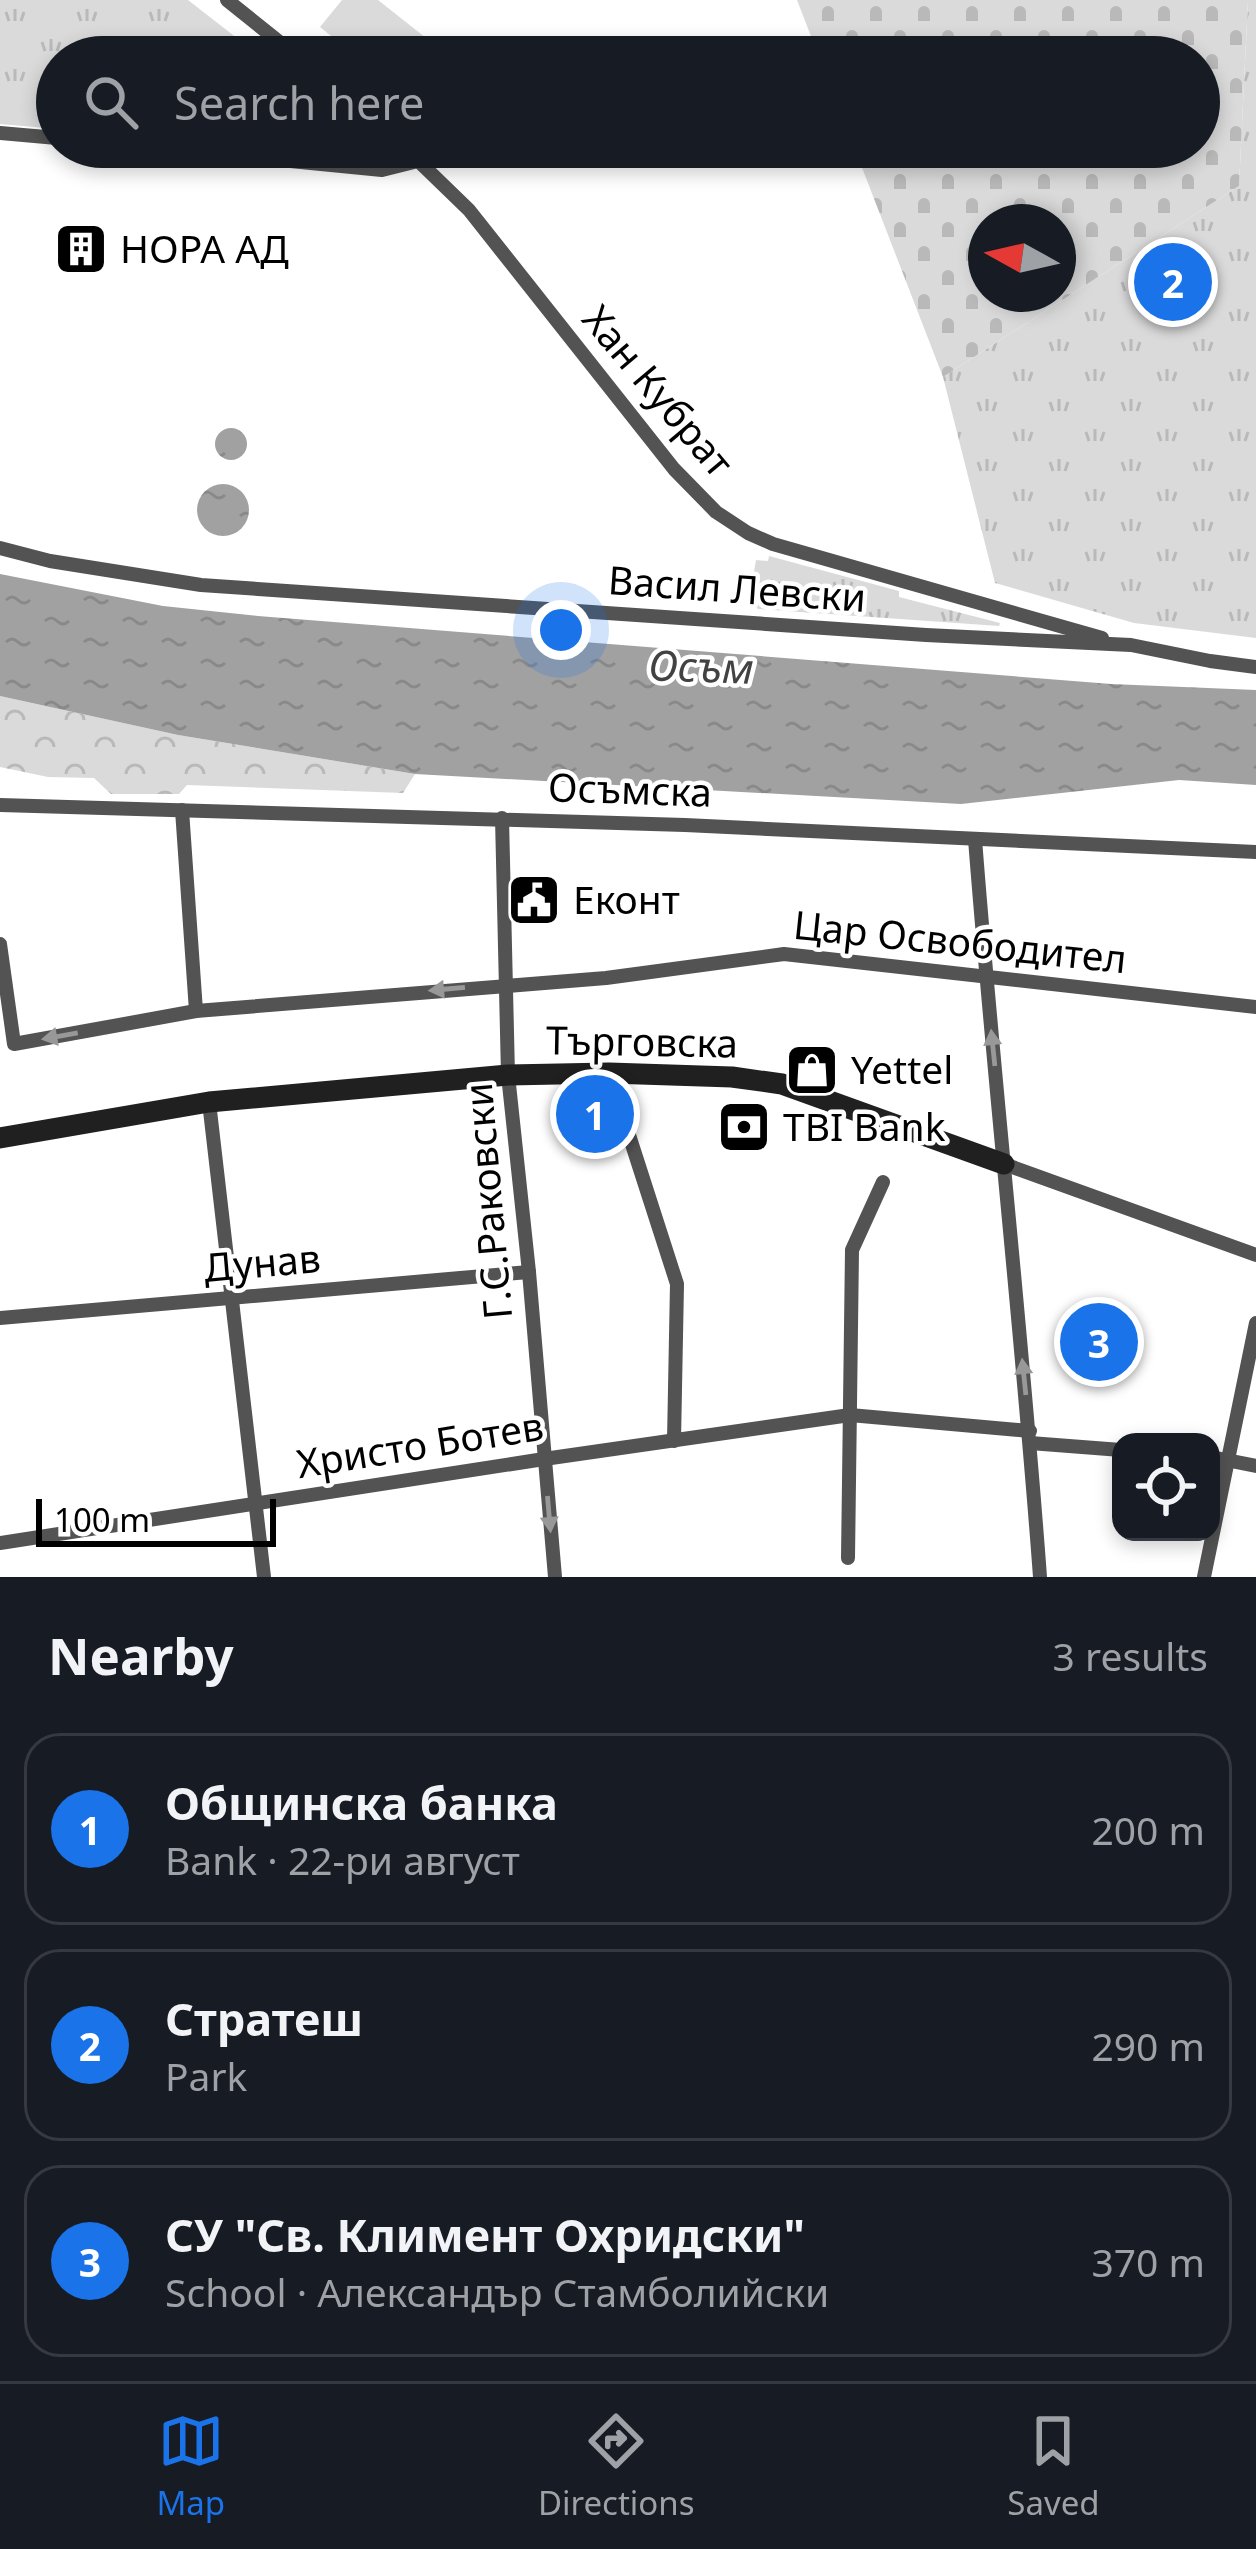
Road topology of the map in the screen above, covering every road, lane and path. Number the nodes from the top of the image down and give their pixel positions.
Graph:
1 (227, 0) edge
2 (272, 36) edge
3 (0, 133) edge
4 (36, 136) edge
5 (425, 168) edge
6 (0, 548) edge
7 (1131, 646) junction
8 (1256, 667) edge
9 (0, 805) edge
10 (182, 810) junction
11 (502, 818) junction
12 (975, 839) junction
13 (1256, 852) edge
14 (0, 944) edge
15 (986, 976) junction
16 (506, 984) junction
17 (1256, 1007) edge
18 (196, 1011) junction
19 (609, 1072) junction
20 (508, 1075) junction
21 (208, 1102) junction
22 (0, 1138) edge
23 (1004, 1164) junction
24 (883, 1182) dead end
25 (1256, 1255) edge
26 (529, 1272) junction
27 (231, 1299) junction
28 (0, 1318) edge
29 (1256, 1323) edge
30 (850, 1415) junction
31 (1030, 1437) junction
32 (674, 1442) junction
33 (1112, 1449) edge
34 (1220, 1458) edge
35 (544, 1459) junction
36 (1228, 1459) junction
37 (1256, 1466) edge
38 (256, 1504) junction
39 (0, 1543) edge
40 (848, 1558) dead end
41 (264, 1577) edge
42 (555, 1577) edge
43 (1040, 1577) edge
44 (1204, 1577) edge

1 - 2 street
3 - 4 street
5 - 7 street, Хан Кубрат
6 - 7 street, Васил Левски
7 - 8 street, Васил Левски
9 - 10 street, Осъмска
10 - 11 street, Осъмска
10 - 18 street
11 - 12 street, Осъмска
11 - 16 street, Г.С.Раковски
12 - 13 street, Осъмска
12 - 15 street
18 -> 14 street, Цар Освободител
15 - 16 street, Цар Освободител
15 - 17 street, Цар Освободител
23 -> 15 street
16 -> 18 street, Цар Освободител
16 - 20 street, Г.С.Раковски
19 - 20 street, Търговска
19 - 23 street, Търговска
19 - 32 street
20 - 21 street, Търговска
20 - 26 street, Г.С.Раковски
21 - 22 street, Търговска
21 - 27 street
23 - 25 street, Търговска
31 -> 23 street
24 - 30 street
26 - 27 street, Дунав
26 - 35 street, Г.С.Раковски
27 - 28 street, Дунав
27 - 38 street
29 - 36 street
30 - 31 street, Христо Ботев
30 - 32 street, Христо Ботев
30 - 40 street
31 - 33 street
31 - 43 street
32 - 35 street, Христо Ботев
34 - 36 street
35 - 38 street, Христо Ботев
35 -> 42 street, Г.С.Раковски
36 - 37 street
36 - 44 street
38 - 39 street, Христо Ботев
38 - 41 street

